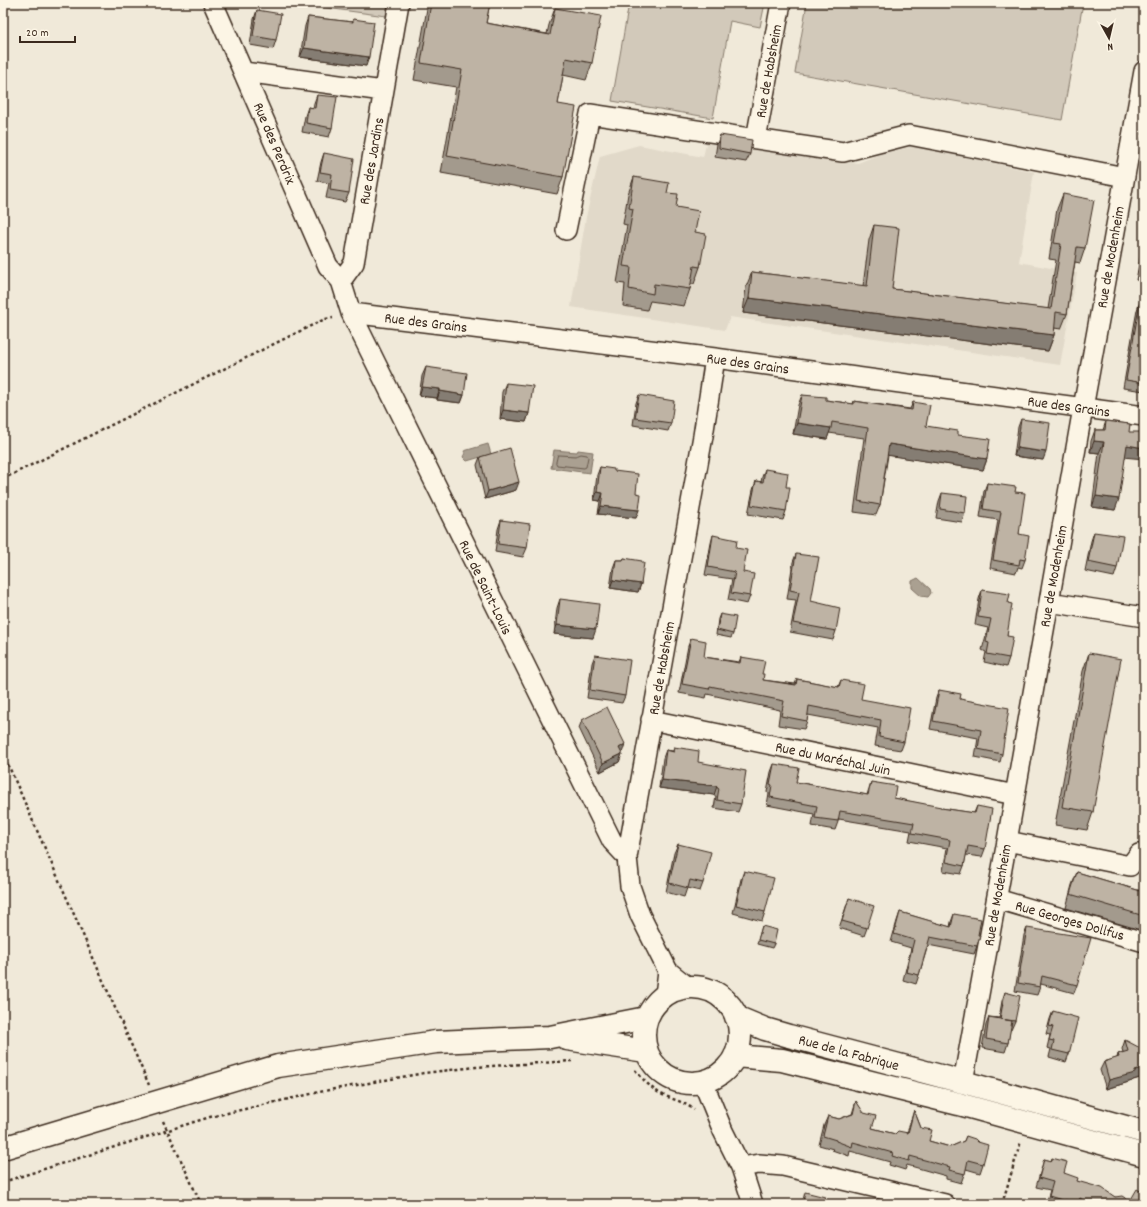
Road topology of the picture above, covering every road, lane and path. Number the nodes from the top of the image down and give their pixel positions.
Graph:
1 (213, 3) edge
2 (399, 3) edge
3 (781, 3) edge
4 (1144, 71) edge
5 (244, 72) junction
6 (384, 91) junction
7 (1139, 130) edge
8 (756, 139) junction
9 (1125, 177) junction
10 (566, 230) dead end
11 (341, 281) junction
12 (351, 313) junction
13 (715, 358) junction
14 (1083, 408) junction
15 (1144, 416) edge
16 (3, 479) edge
17 (1049, 602) junction
18 (1144, 617) edge
19 (651, 720) junction
20 (3, 753) edge
21 (1015, 795) junction
22 (1007, 841) junction
23 (1138, 854) dead end
24 (627, 857) junction
25 (997, 899) junction
26 (1144, 942) edge
27 (668, 971) junction
28 (688, 987) junction
29 (665, 995) junction
30 (736, 1017) junction
31 (646, 1018) junction
32 (550, 1037) junction
33 (735, 1056) junction
34 (639, 1059) junction
35 (572, 1061) dead end
36 (703, 1082) junction
37 (963, 1082) junction
38 (155, 1103) junction
39 (959, 1104) junction
40 (696, 1113) dead end
41 (1026, 1123) junction
42 (167, 1130) junction
43 (1144, 1132) edge
44 (3, 1148) edge
45 (1144, 1155) edge
46 (741, 1167) junction
47 (3, 1182) edge
48 (201, 1204) edge
49 (753, 1204) edge
50 (945, 1204) edge
51 (1002, 1204) edge

1 - 5 street, Rue des Perdrix
2 - 6 street, Rue des Jardins
3 - 8 street, Rue de Habsheim
4 - 7 street, Rue de Modenheim
5 - 6 street
5 - 11 street, Rue des Perdrix
6 - 11 street, Rue des Jardins
7 - 9 street, Rue de Modenheim
8 - 9 street
8 - 10 street
9 - 14 street, Rue de Modenheim
11 - 12 street
12 - 13 street, Rue des Grains
12 - 16 path
12 - 24 street, Rue de Saint-Louis
13 - 14 street, Rue des Grains
13 - 19 street, Rue de Habsheim
14 - 15 street, Rue des Grains
14 - 17 street, Rue de Modenheim
17 - 18 street
17 - 21 street, Rue de Modenheim
19 - 21 street, Rue du Maréchal Juin
19 - 24 street, Rue de Habsheim
20 - 38 path
21 - 22 street, Rue de Modenheim
22 - 23 street
22 - 25 street, Rue de Modenheim
24 - 27 street, Rue de Habsheim
25 - 26 street, Rue Georges Dollfus
25 - 37 street, Rue de Modenheim
27 - 28 street, Rue de Habsheim
27 - 29 street
28 - 29 main road
28 - 30 main road
29 - 31 main road
30 - 33 main road
30 - 37 main road, Rue de la Fabrique
31 - 32 main road
31 - 34 main road
32 - 34 main road
32 - 38 main road
33 - 36 main road
33 - 39 main road, Rue de la Fabrique
34 - 36 main road
34 - 40 path
35 - 42 path
36 - 46 street
37 - 39 main road
37 - 43 main road, Rue de la Fabrique
38 - 42 path
38 - 44 main road
39 - 41 main road, Rue de la Fabrique
41 - 45 main road, Rue de la Fabrique
41 - 51 path
42 - 47 path
42 - 48 path
46 - 49 street
46 - 50 street

